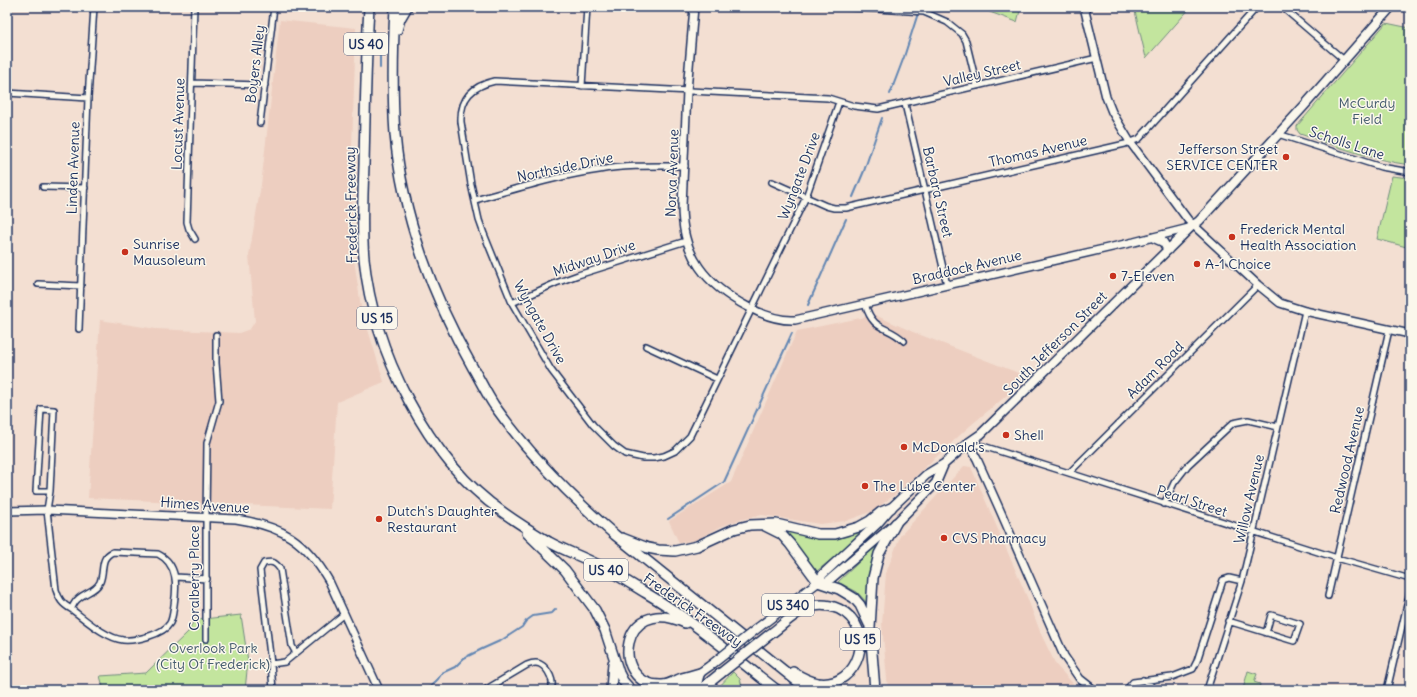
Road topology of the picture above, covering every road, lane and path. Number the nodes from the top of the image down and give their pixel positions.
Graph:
1 (94, 7) edge
2 (194, 7) edge
3 (274, 7) edge
4 (364, 7) edge
5 (368, 7) edge
6 (395, 7) edge
7 (407, 7) edge
8 (587, 7) edge
9 (694, 7) edge
10 (846, 7) edge
11 (1084, 7) edge
12 (1257, 7) edge
13 (1282, 7) edge
14 (1391, 7) edge
15 (877, 8) edge
16 (394, 41) junction
17 (1096, 58) junction
18 (1344, 60) junction
19 (365, 82) junction
20 (192, 83) junction
21 (265, 85) junction
22 (582, 86) junction
23 (977, 86) junction
24 (688, 91) junction
25 (7, 93) edge
26 (88, 98) junction
27 (839, 102) junction
28 (905, 104) junction
29 (872, 110) joint
30 (260, 123) dead end
31 (1278, 134) junction
32 (1130, 142) junction
33 (685, 166) junction
34 (1410, 172) edge
35 (772, 182) dead end
36 (43, 187) dead end
37 (85, 188) junction
38 (925, 190) junction
39 (806, 197) junction
40 (475, 200) junction
41 (1191, 227) junction
42 (1154, 238) junction
43 (195, 239) dead end
44 (686, 240) junction
45 (1168, 250) junction
46 (38, 284) dead end
47 (947, 285) junction
48 (1258, 285) junction
49 (81, 286) junction
50 (512, 303) junction
51 (865, 304) junction
52 (752, 310) junction
53 (1304, 311) junction
54 (79, 329) dead end
55 (1389, 330) junction
56 (1410, 334) edge
57 (216, 335) dead end
58 (904, 341) dead end
59 (646, 346) dead end
60 (717, 379) junction
61 (1278, 427) junction
62 (968, 443) junction
63 (944, 464) junction
64 (1068, 473) junction
65 (50, 491) junction
66 (1164, 504) junction
67 (890, 508) junction
68 (48, 510) junction
69 (7, 511) edge
70 (503, 513) junction
71 (206, 518) junction
72 (896, 523) junction
73 (760, 524) junction
74 (1253, 533) junction
75 (615, 535) junction
76 (1337, 558) junction
77 (176, 577) junction
78 (207, 579) junction
79 (1410, 579) edge
80 (1242, 581) junction
81 (818, 582) junction
82 (1410, 592) edge
83 (1328, 596) dead end
84 (71, 609) junction
85 (344, 614) junction
86 (1228, 621) junction
87 (870, 628) junction
88 (1266, 632) junction
89 (706, 633) junction
90 (206, 639) dead end
91 (612, 653) junction
92 (296, 654) junction
93 (774, 663) junction
94 (272, 664) junction
95 (700, 673) junction
96 (1143, 680) junction
97 (1127, 689) edge
98 (273, 690) edge
99 (379, 690) edge
100 (485, 690) edge
101 (550, 690) edge
102 (611, 690) edge
103 (631, 690) edge
104 (676, 690) edge
105 (690, 690) edge
106 (700, 690) edge
107 (777, 690) edge
108 (808, 690) edge
109 (875, 690) edge
110 (1094, 690) edge
111 (1157, 690) edge
112 (1207, 690) edge
113 (1387, 690) edge

1 - 26 street, Linden Avenue
2 - 20 street, Locust Avenue
3 - 21 street, Boyers Alley
4 - 19 highway, US 40
5 - 19 highway, Frederick Freeway / US 15
6 - 16 highway, Frederick Freeway / US 15
7 - 16 highway
8 - 22 street
9 - 24 street, Norva Avenue
10 - 15 street
11 - 17 street
12 - 32 street, Thomas Avenue
13 - 18 street
14 - 18 main road, South Jefferson Street
15 - 23 street
16 - 75 highway, Frederick Freeway / US 15
17 - 23 street, Valley Street
17 - 32 street
18 - 31 main road, South Jefferson Street
19 - 70 highway, Frederick Freeway / US 15
20 - 21 street
20 - 43 street, Locust Avenue
21 - 30 street, Boyers Alley
22 - 24 street, Wyngate Drive
22 - 40 street, Wyngate Drive
23 - 28 street, Valley Street
24 - 27 street, Wyngate Drive
24 - 33 street, Norva Avenue
25 - 26 street
26 - 37 street, Linden Avenue
27 - 29 street, Wyngate Drive
27 - 39 street, Wyngate Drive
28 - 29 street, Valley Street
28 - 38 street, Barbara Street
31 - 34 street, Scholls Lane
31 - 41 main road, South Jefferson Street
32 - 38 street, Thomas Avenue
32 - 41 street
33 - 40 street, Northside Drive
33 - 44 street, Norva Avenue
35 - 39 street, Thomas Avenue
36 - 37 street
37 - 49 street, Linden Avenue
38 - 39 street, Thomas Avenue
38 - 47 street, Barbara Street
39 - 52 street, Wyngate Drive
40 - 50 street, Wyngate Drive
41 - 42 street, Braddock Avenue
41 - 45 main road, South Jefferson Street
41 - 48 street
42 - 45 main road
42 - 47 street, Braddock Avenue
44 - 50 street, Midway Drive
44 - 52 street, Norva Avenue
45 - 62 main road, South Jefferson Street
46 - 49 street
47 - 51 street, Braddock Avenue
48 - 53 street
48 - 64 street, Adam Road
49 - 54 street, Linden Avenue
50 - 60 street, Wyngate Drive
51 - 52 street, Braddock Avenue
51 - 58 street
52 - 60 street, Wyngate Drive
53 - 55 street
53 - 61 street, Willow Avenue
55 - 56 street
55 - 76 street, Redwood Avenue
57 - 71 street, Coralberry Place
59 - 60 street
61 - 66 street
61 - 74 street, Willow Avenue
62 - 63 main road, South Jefferson Street
62 - 64 street, Pearl Street
62 - 110 street
63 - 67 main road, South Jefferson Street
63 - 72 main road, South Jefferson Street
64 - 66 street, Pearl Street
65 - 65 street
65 - 68 street
66 - 74 street, Pearl Street
67 - 73 highway
67 - 81 main road, South Jefferson Street
68 - 69 street, Himes Avenue
68 - 71 street, Himes Avenue
68 - 84 street
70 - 89 highway, Frederick Freeway / US 40
70 - 91 highway, US 15
71 - 78 street, Coralberry Place
71 - 85 street, Himes Avenue
72 - 81 main road, South Jefferson Street
72 - 87 highway
73 - 75 highway
73 - 81 highway
74 - 76 street, Pearl Street
74 - 80 street, Willow Avenue
75 - 93 highway, Frederick Freeway / US 15
76 - 79 street, Pearl Street
76 - 83 street, Redwood Avenue
77 - 78 street
77 - 84 street
77 - 84 street
78 - 90 street, Coralberry Place
80 - 86 street, Willow Avenue
80 - 96 street
81 - 87 highway
81 - 95 main road, South Jefferson Street / US 340, bridge
82 - 113 street
85 - 92 street
85 - 99 street, Himes Avenue
86 - 88 street
86 - 112 street, Willow Avenue
87 - 109 highway
88 - 88 street
89 - 95 highway
89 - 107 highway, Frederick Freeway / US 40
91 - 102 highway, US 15
91 - 103 highway
92 - 94 street
92 - 94 street
93 - 106 highway, US 15, bridge
93 - 108 highway, Frederick Freeway
94 - 98 street
95 - 104 main road, US 340
95 - 105 main road, South Jefferson Street
96 - 97 street
96 - 111 street
100 - 101 street

